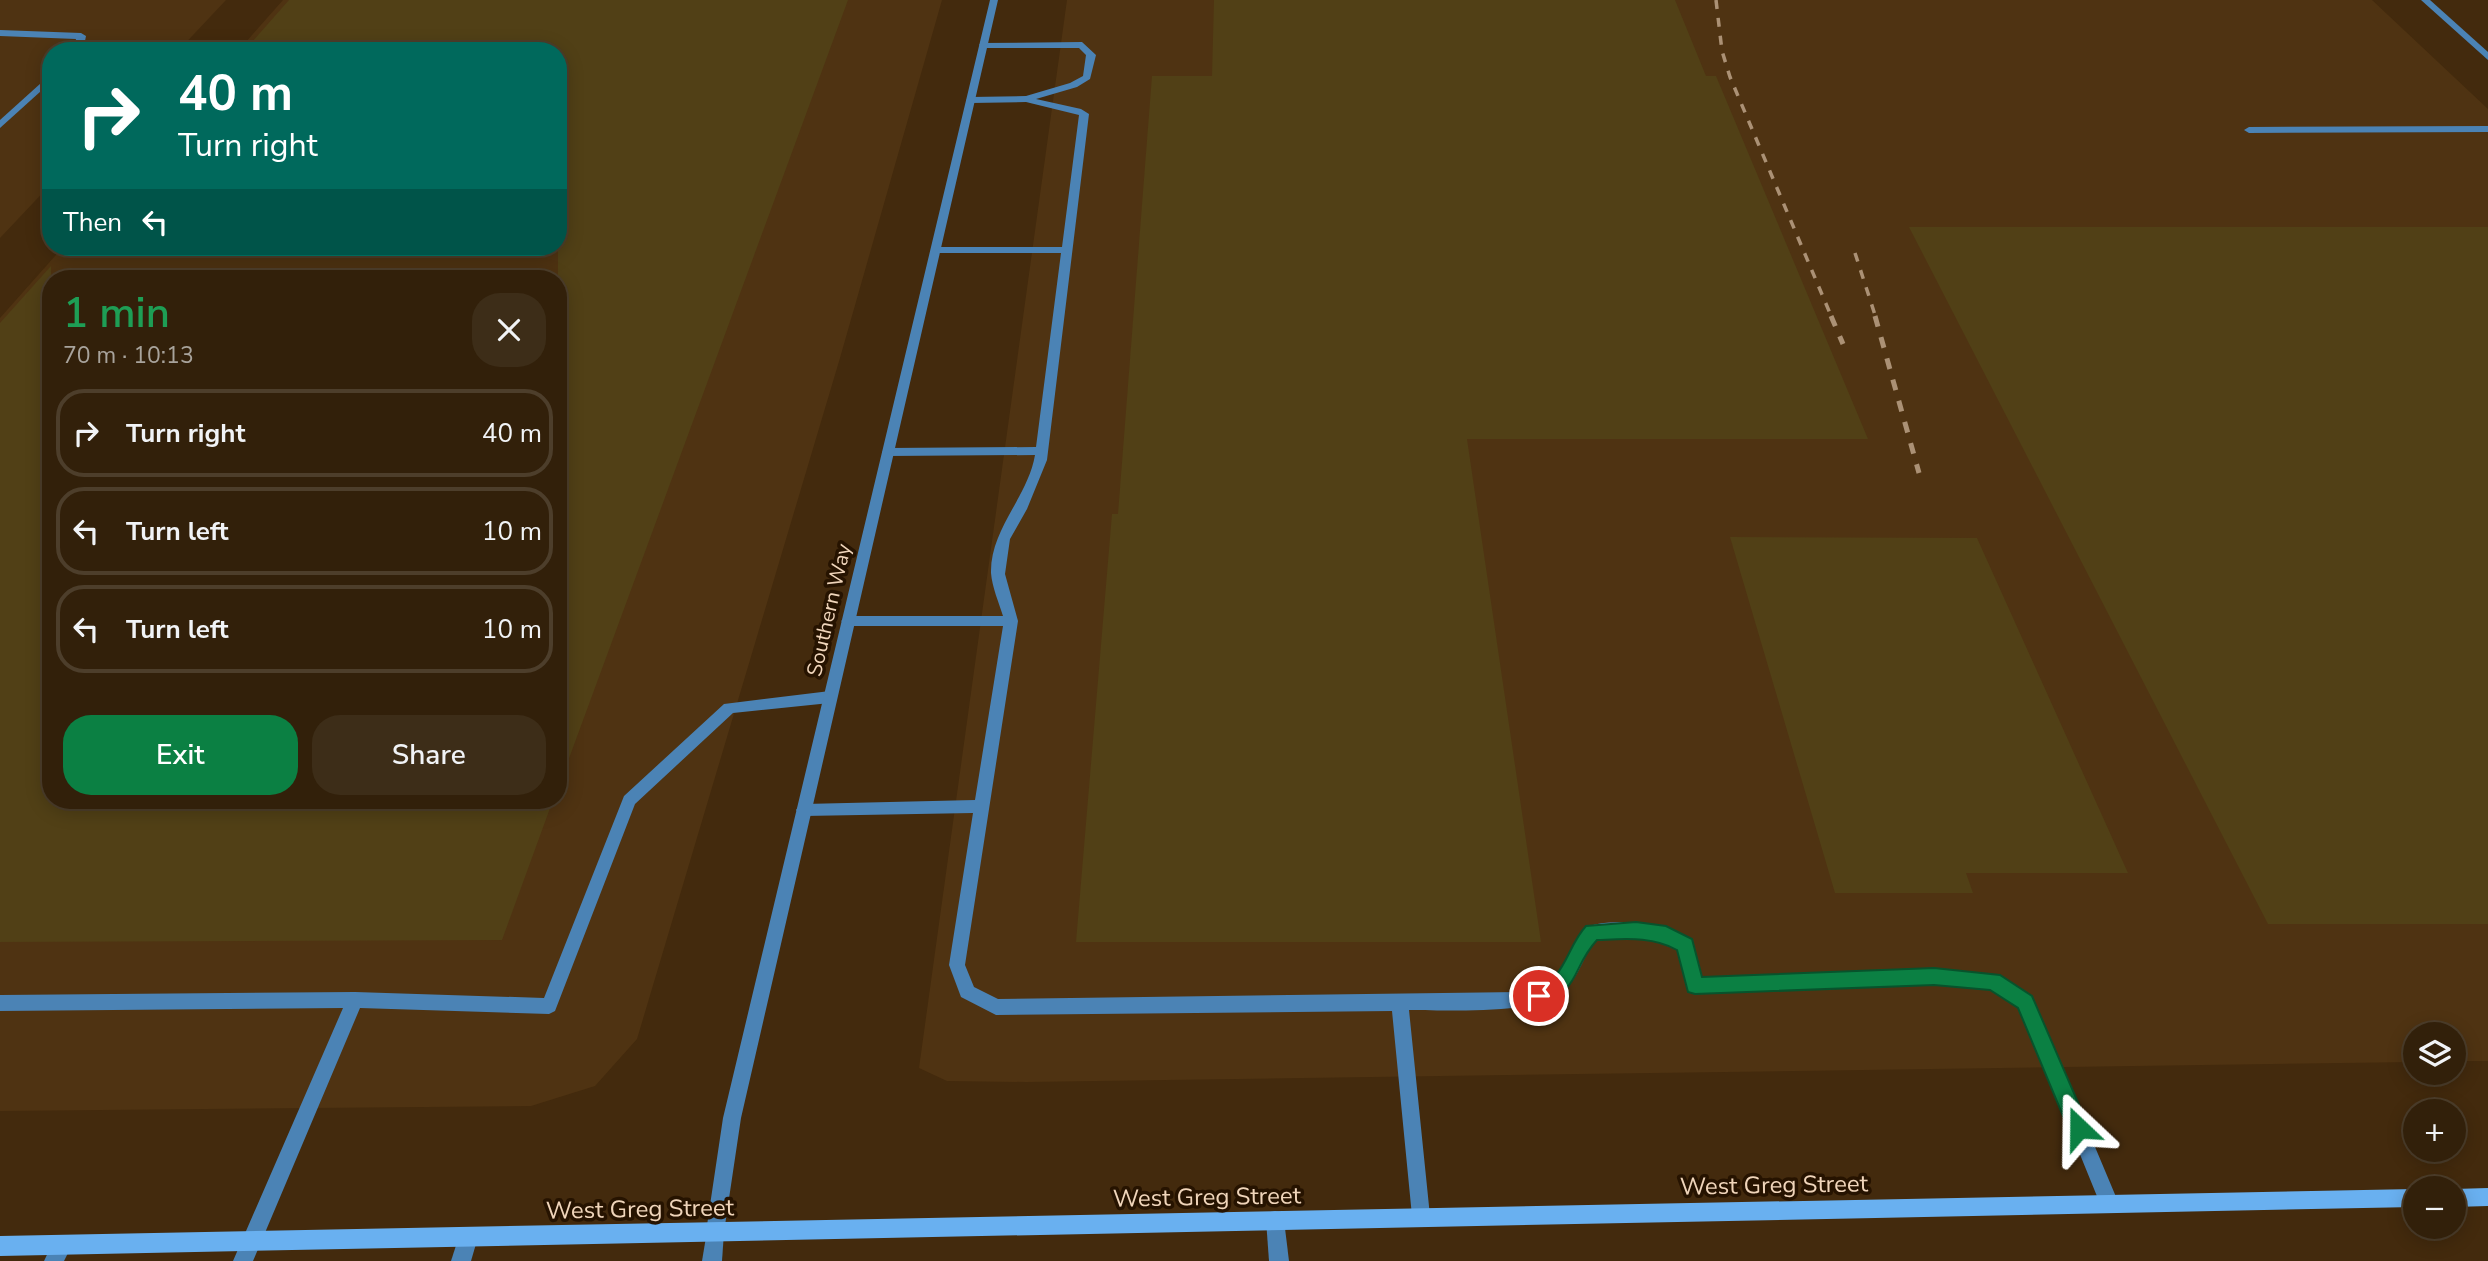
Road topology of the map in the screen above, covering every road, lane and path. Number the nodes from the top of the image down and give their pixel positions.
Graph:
1 (994, 0) edge
2 (2425, 0) edge
3 (0, 33) edge
4 (80, 42) edge
5 (984, 46) junction
6 (2488, 57) edge
7 (42, 85) edge
8 (1028, 99) junction
9 (971, 100) junction
10 (0, 125) edge
11 (2488, 129) edge
12 (2249, 130) dead end
13 (936, 250) junction
14 (1067, 250) junction
15 (1041, 451) junction
16 (888, 452) junction
17 (848, 621) junction
18 (1011, 621) junction
19 (830, 697) junction
20 (984, 806) junction
21 (804, 810) junction
22 (355, 1000) junction
23 (1400, 1002) junction
24 (0, 1003) edge
25 (2488, 1197) edge
26 (2403, 1198) edge
27 (2466, 1198) edge
28 (2110, 1204) junction
29 (1421, 1216) junction
30 (1275, 1220) junction
31 (715, 1232) junction
32 (468, 1237) junction
33 (254, 1241) junction
34 (0, 1247) edge
35 (58, 1253) edge
36 (243, 1261) edge
37 (461, 1261) edge
38 (712, 1261) edge
39 (1279, 1261) edge

1 - 5 street, Southern Way
2 - 6 street
3 - 4 street
5 - 8 street
5 - 9 street, Southern Way
7 - 10 street
8 - 9 street
8 - 14 street
9 - 13 street, Southern Way
11 - 12 street
13 - 14 street
13 - 16 street, Southern Way
14 - 15 street
15 - 16 street
15 - 18 street
16 - 17 street, Southern Way
17 - 18 street
17 - 19 street, Southern Way
18 - 20 street
19 - 21 street, Southern Way
19 - 22 street
20 - 21 street
20 - 23 street
21 - 31 street, Southern Way
22 - 24 street
22 - 33 street
23 - 28 street
23 - 29 street
25 - 27 main road
26 - 28 main road, West Greg Street
28 - 29 main road, West Greg Street
29 - 30 main road, West Greg Street
30 - 31 main road, West Greg Street
30 - 39 street
31 - 32 main road, West Greg Street
31 - 38 street, Southern Way
32 - 33 main road, West Greg Street
32 - 37 street
33 - 35 main road, West Greg Street
33 - 36 street
34 - 35 main road, West Greg Street

